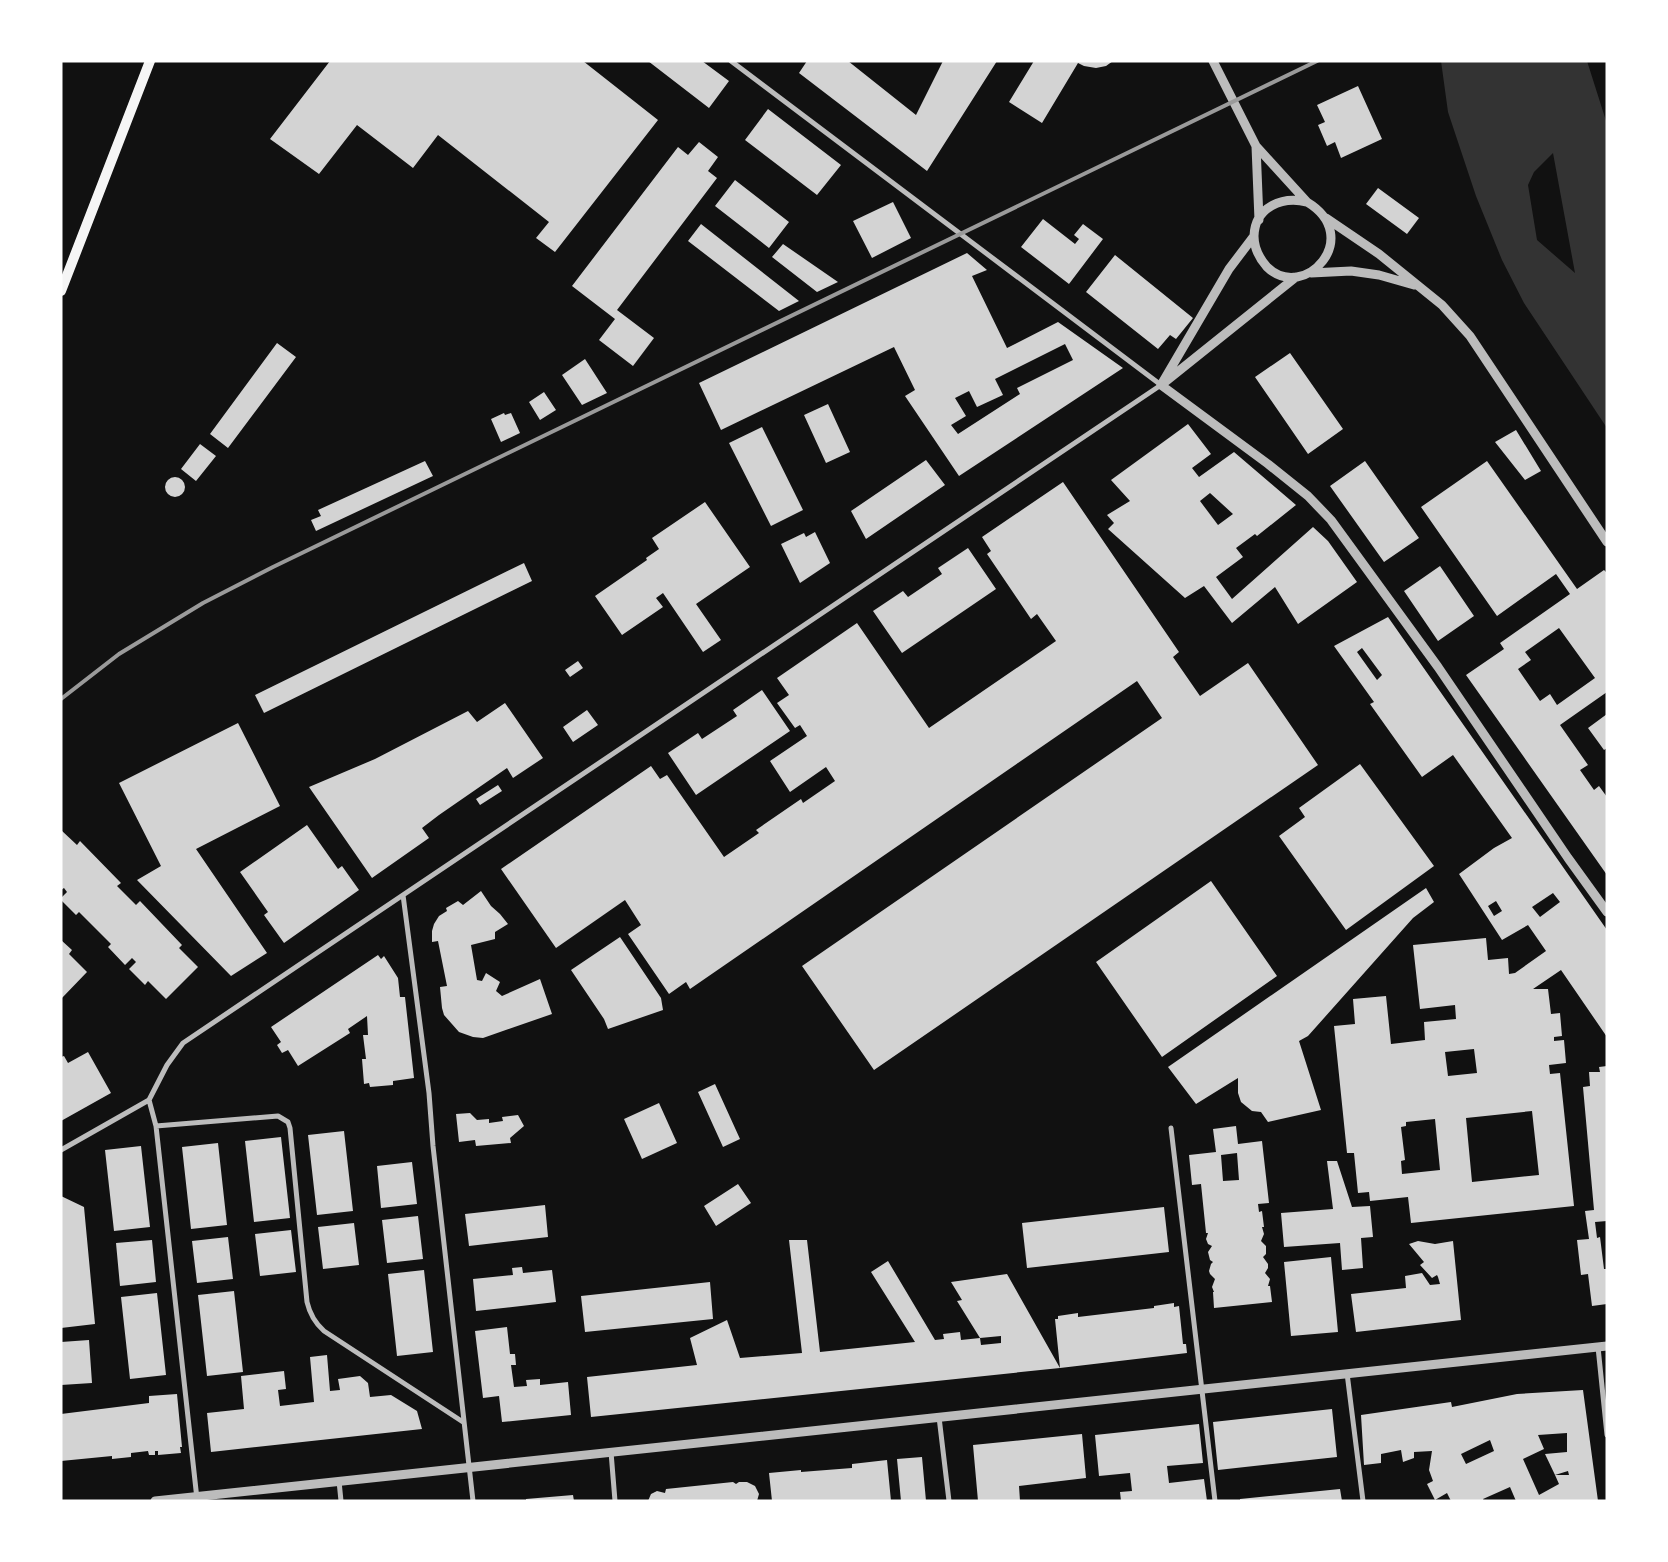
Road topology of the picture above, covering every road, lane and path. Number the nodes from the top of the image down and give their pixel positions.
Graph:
1 (150, 61) edge
2 (731, 61) edge
3 (1213, 61) edge
4 (1256, 146) junction
5 (1307, 202) junction
6 (1326, 218) junction
7 (1258, 220) junction
8 (1254, 236) junction
9 (1310, 273) junction
10 (1296, 277) junction
11 (1419, 286) junction
12 (61, 292) edge
13 (1161, 385) junction
14 (1607, 542) edge
15 (403, 895) junction
16 (1607, 912) edge
17 (149, 1100) junction
18 (156, 1126) junction
19 (1171, 1128) dead end
20 (61, 1150) edge
21 (1602, 1346) edge
22 (1347, 1373) junction
23 (1202, 1389) junction
24 (939, 1417) junction
25 (463, 1422) junction
26 (1607, 1435) edge
27 (612, 1452) junction
28 (469, 1467) junction
29 (340, 1481) junction
30 (197, 1498) edge
31 (155, 1501) edge
32 (342, 1501) edge
33 (473, 1501) edge
34 (615, 1501) edge
35 (949, 1501) edge
36 (1214, 1501) edge
37 (1363, 1501) edge

1 - 12 main road
2 - 13 street
3 - 4 street
4 - 5 street
4 - 7 street
5 - 6 street
5 - 7 street
6 - 9 street
6 - 11 street
7 - 8 street
8 - 10 street
8 - 13 street
9 - 10 street
9 - 11 street
10 - 13 street
11 - 14 street
13 - 15 street
13 - 16 street
15 - 17 street
15 - 25 street
17 - 18 street
17 - 20 street
18 - 25 street
18 - 30 street
19 - 23 street
21 - 22 street
21 - 26 street
22 - 23 street
22 - 37 street
23 - 24 street
23 - 36 street
24 - 27 street
24 - 35 street
25 - 28 street
27 - 28 street
27 - 34 street
28 - 29 street
28 - 33 street
29 - 30 street
29 - 32 street
30 - 31 street

